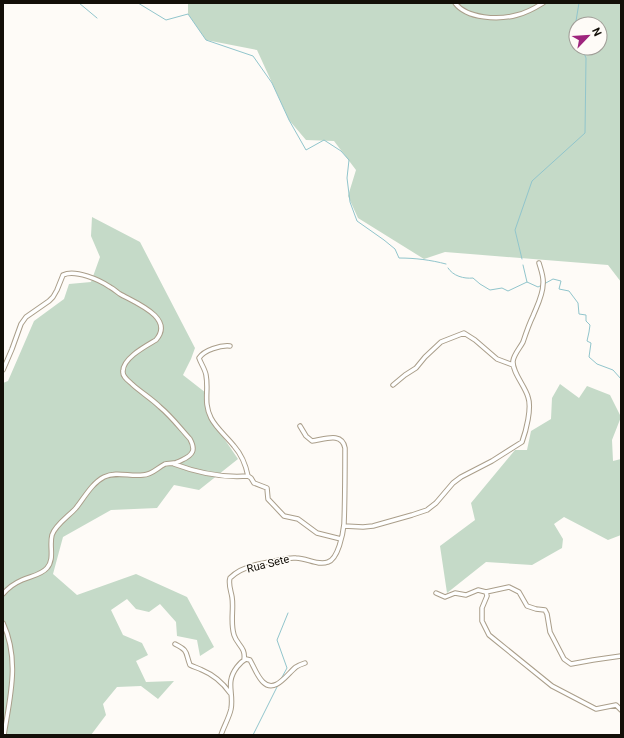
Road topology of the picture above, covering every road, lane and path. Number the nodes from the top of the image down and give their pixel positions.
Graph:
1 (455, 3) edge
2 (543, 3) edge
3 (539, 263) dead end
4 (230, 346) dead end
5 (513, 365) junction
6 (3, 370) edge
7 (393, 385) dead end
8 (300, 426) dead end
9 (174, 464) junction
10 (248, 476) junction
11 (344, 526) junction
12 (341, 539) junction
13 (486, 592) junction
14 (436, 593) dead end
15 (3, 594) edge
16 (3, 623) edge
17 (175, 644) dead end
18 (621, 656) edge
19 (244, 660) junction
20 (305, 663) dead end
21 (230, 694) junction
22 (621, 710) edge
23 (4, 735) edge
24 (221, 735) edge

1 - 2 street
3 - 5 street
4 - 10 street
5 - 7 street
5 - 11 street
6 - 9 street
8 - 11 street, Rua Sete
9 - 10 street
9 - 15 street
10 - 12 street
11 - 12 street, Rua Sete
12 - 19 street, Rua Sete
13 - 14 street
13 - 18 street
13 - 22 street
16 - 23 street
17 - 21 street
19 - 20 street
19 - 21 street
21 - 24 street

